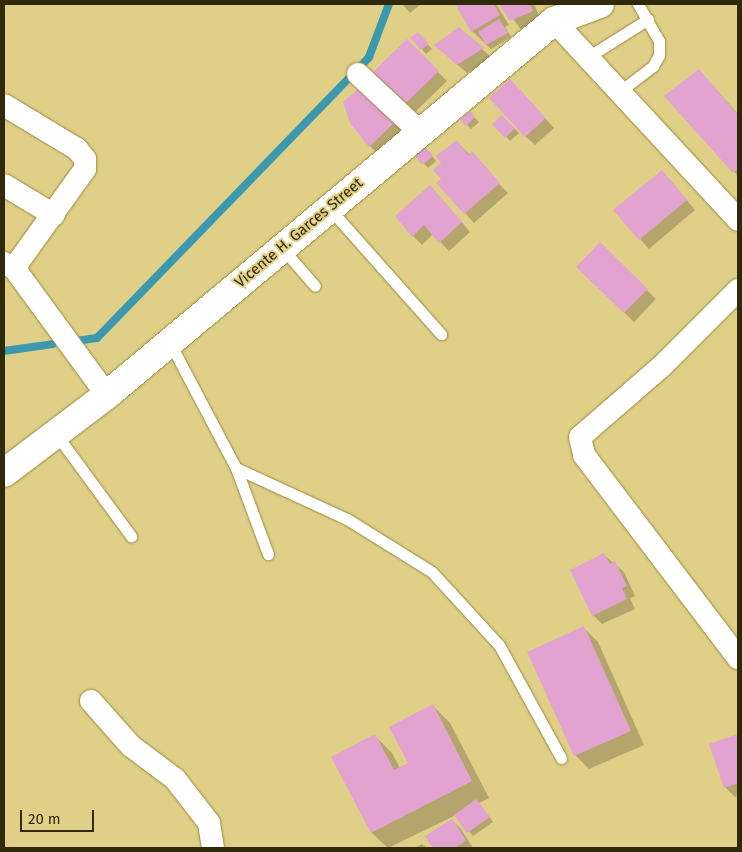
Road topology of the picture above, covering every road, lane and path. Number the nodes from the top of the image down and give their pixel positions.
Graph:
1 (600, 4) edge
2 (638, 4) edge
3 (648, 19) junction
4 (554, 21) junction
5 (588, 57) junction
6 (358, 74) dead end
7 (619, 92) junction
8 (4, 105) edge
9 (420, 132) junction
10 (4, 185) edge
11 (329, 208) junction
12 (54, 215) junction
13 (738, 220) edge
14 (282, 248) junction
15 (9, 265) edge
16 (315, 286) dead end
17 (738, 290) edge
18 (441, 334) dead end
19 (170, 341) junction
20 (107, 395) junction
21 (56, 434) junction
22 (236, 468) junction
23 (4, 473) edge
24 (131, 536) dead end
25 (268, 554) dead end
26 (738, 658) edge
27 (91, 701) dead end
28 (561, 758) dead end
29 (213, 848) edge

1 - 4 street, Vicente H. Garces Street
2 - 3 lane
3 - 5 lane
3 - 7 lane
4 - 5 street
4 - 9 street, Vicente H. Garces Street
5 - 7 street
6 - 9 street
7 - 13 street
8 - 12 street
9 - 11 street, Vicente H. Garces Street
10 - 12 street
11 - 14 street, Vicente H. Garces Street
11 - 18 lane
12 - 15 street
14 - 16 lane
14 - 19 street, Vicente H. Garces Street
15 - 20 street
17 - 26 street
19 - 20 street, Vicente H. Garces Street
19 - 22 lane
20 - 21 street, Vicente H. Garces Street
21 - 23 street, Vicente H. Garces Street
21 - 24 lane
22 - 25 lane
22 - 28 lane
27 - 29 street

